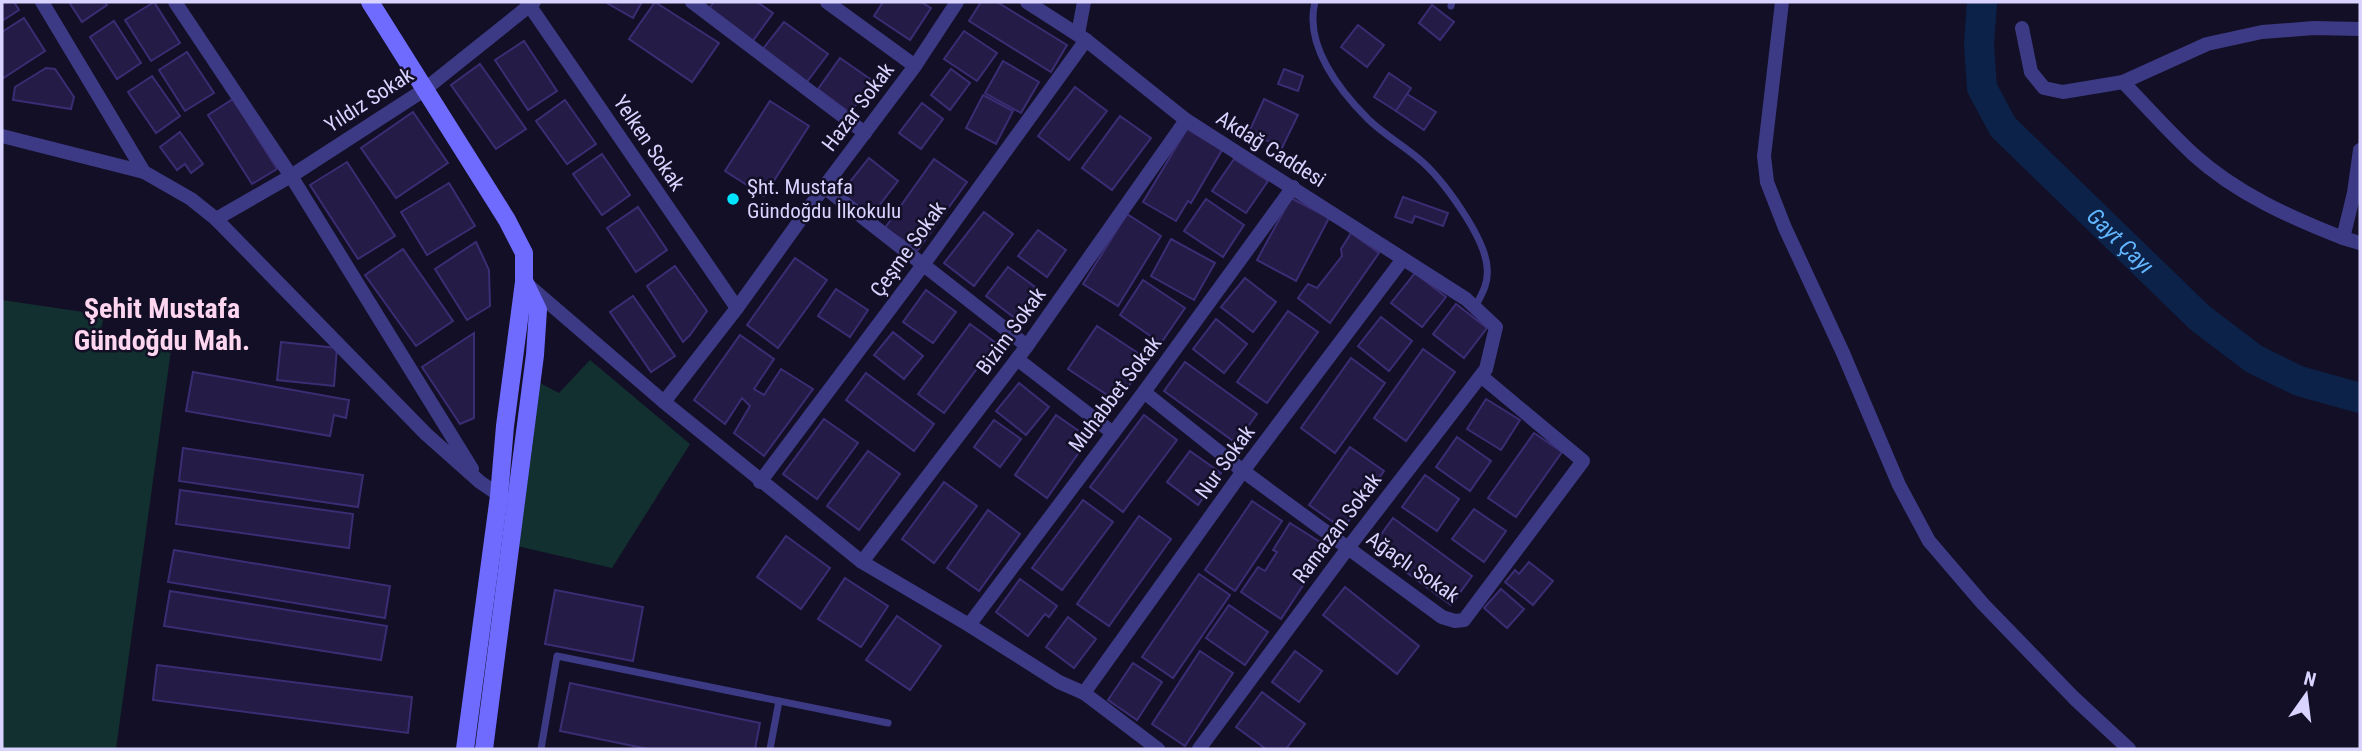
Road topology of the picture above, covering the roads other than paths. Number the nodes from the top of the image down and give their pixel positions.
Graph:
1 (42, 2) edge
2 (175, 2) edge
3 (370, 2) edge
4 (692, 2) edge
5 (827, 2) edge
6 (957, 2) edge
7 (1027, 2) edge
8 (1084, 2) edge
9 (1315, 2) edge
10 (1782, 2) edge
11 (530, 3) edge
12 (2022, 28) dead end
13 (2360, 29) edge
14 (1082, 37) junction
15 (915, 66) junction
16 (2123, 82) junction
17 (424, 90) junction
18 (1186, 120) junction
19 (864, 133) junction
20 (2, 136) edge
21 (2360, 150) edge
22 (144, 172) junction
23 (291, 176) junction
24 (824, 187) junction
25 (1293, 187) junction
26 (216, 219) junction
27 (2343, 238) junction
28 (2360, 243) edge
29 (1403, 259) junction
30 (923, 265) junction
31 (524, 282) junction
32 (737, 308) junction
33 (1475, 308) junction
34 (1496, 327) joint
35 (1027, 346) junction
36 (1017, 359) junction
37 (1481, 376) junction
38 (1144, 392) junction
39 (664, 402) junction
40 (1113, 433) junction
41 (1243, 471) junction
42 (480, 482) junction
43 (760, 482) junction
44 (507, 501) junction
45 (1348, 548) junction
46 (862, 562) junction
47 (969, 625) junction
48 (1084, 693) junction
49 (779, 701) junction
50 (888, 723) dead end
51 (465, 749) edge
52 (484, 749) edge
53 (544, 749) edge
54 (770, 749) edge
55 (1158, 749) edge
56 (1199, 749) edge
57 (2129, 749) edge

1 - 22 street
2 - 23 street
3 - 17 street
4 - 19 street
5 - 15 street
6 - 15 street, Hazar Sokak
7 - 14 street, Akdağ Caddesi
8 - 14 street
9 - 33 lane
10 - 57 street
11 - 17 street, Yıldız Sokak
11 - 32 street, Yelken Sokak
12 - 16 street
13 - 16 street
14 - 18 street, Akdağ Caddesi
14 - 30 street, Çeşme Sokak
15 - 19 street, Hazar Sokak
16 - 27 street
17 - 23 street, Yıldız Sokak
17 - 31 street
18 - 25 street, Akdağ Caddesi
18 - 35 street, Bizim Sokak
19 - 24 street, Hazar Sokak
20 - 22 street
21 - 27 street
22 - 26 street
23 - 26 street, Yıldız Sokak
23 - 42 street
24 - 30 street
24 - 32 street, Hazar Sokak
25 - 29 street, Akdağ Caddesi
25 - 38 street, Muhabbet Sokak
26 - 42 street
27 - 28 street
29 - 33 street, Akdağ Caddesi
29 - 41 street, Nur Sokak
30 - 35 street
30 - 43 street, Çeşme Sokak
31 - 39 street
31 - 44 street
32 - 39 street, Hazar Sokak
33 - 34 street, Akdağ Caddesi
34 - 37 street, Ramazan Sokak
35 - 36 street, Bizim Sokak
36 - 40 street
36 - 46 street, Bizim Sokak
37 - 45 street, Ramazan Sokak
37 - 45 street, Ağaçlı Sokak
38 - 40 street, Muhabbet Sokak
38 - 41 street, Ağaçlı Sokak
39 - 43 street
40 - 47 street, Muhabbet Sokak
41 - 45 street, Ağaçlı Sokak
41 - 48 street, Nur Sokak
42 - 44 street
43 - 46 street
44 - 51 street
44 - 52 street
45 - 56 street, Ramazan Sokak
46 - 47 street
47 - 48 street
48 - 55 street
49 - 50 lane
49 - 53 lane
49 - 54 lane

